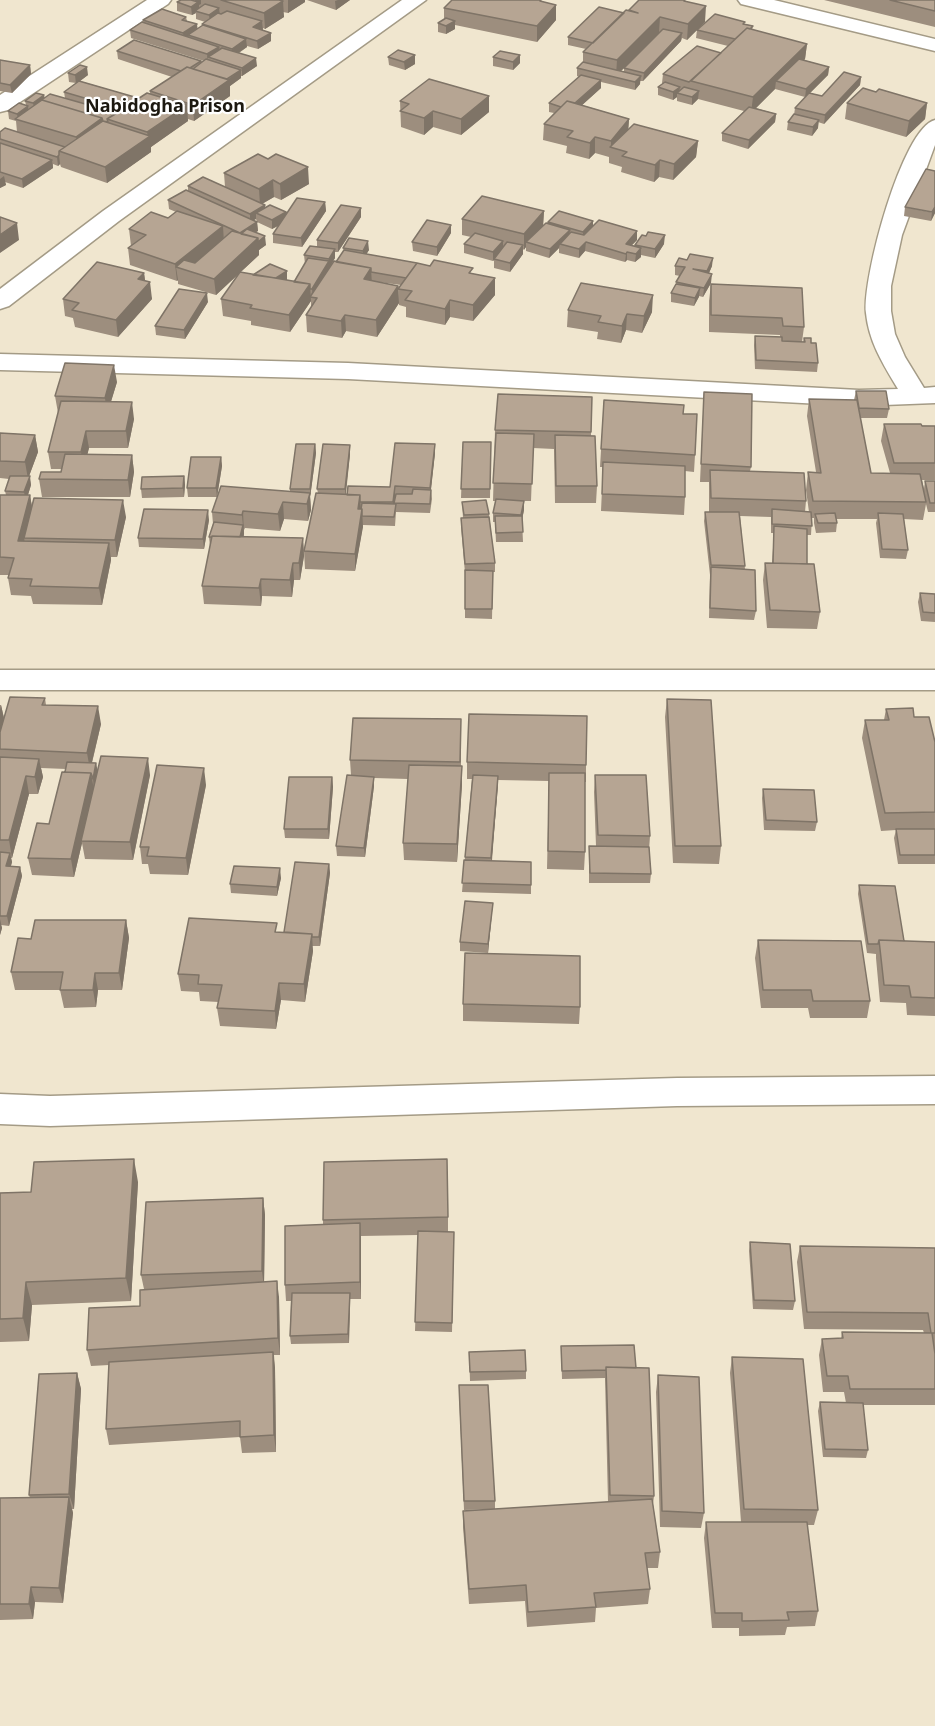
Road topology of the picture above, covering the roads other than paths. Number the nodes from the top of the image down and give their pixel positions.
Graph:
1 (160, 0) edge
2 (416, 0) edge
3 (748, 0) edge
4 (935, 45) edge
5 (0, 105) edge
6 (935, 128) edge
7 (0, 301) edge
8 (0, 362) edge
9 (925, 395) edge
10 (0, 680) edge
11 (935, 680) edge
12 (935, 1090) edge
13 (0, 1109) edge

1 - 5 street
2 - 7 street
3 - 4 street
6 - 9 street
8 - 9 street
10 - 11 street
12 - 13 street

